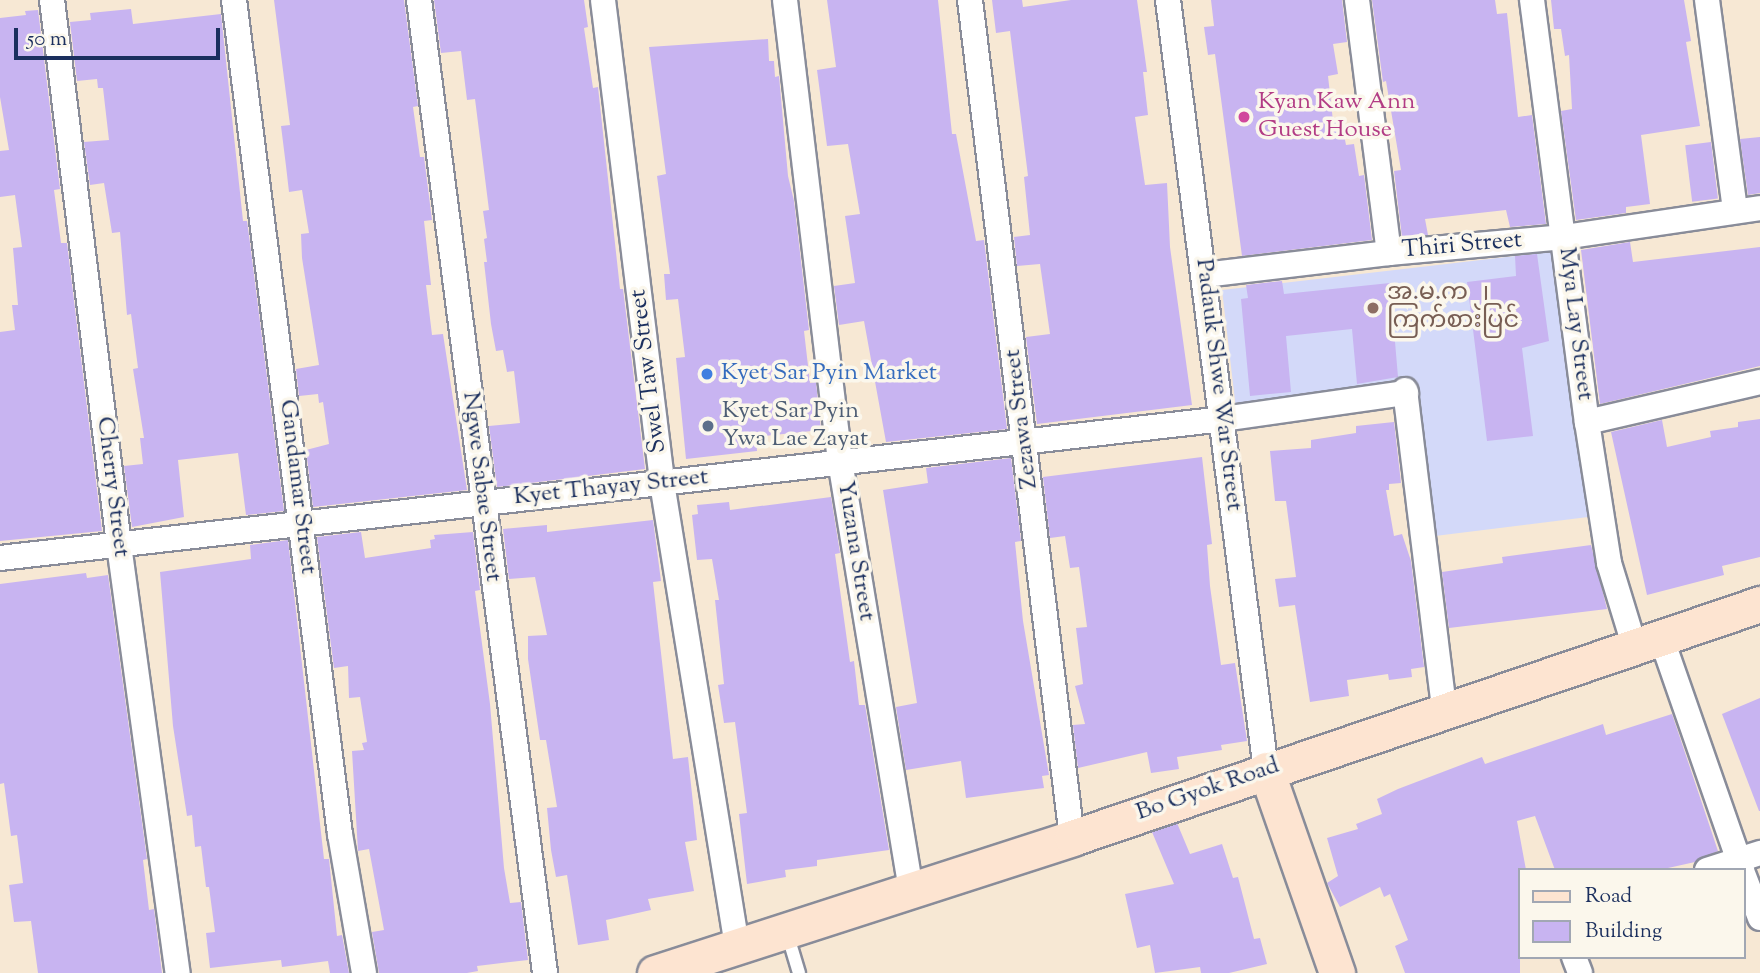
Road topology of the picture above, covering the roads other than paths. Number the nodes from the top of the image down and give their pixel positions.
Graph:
1 (52, 0) edge
2 (234, 0) edge
3 (419, 0) edge
4 (603, 0) edge
5 (785, 0) edge
6 (970, 0) edge
7 (1168, 0) edge
8 (1357, 0) edge
9 (1532, 0) edge
10 (1707, 0) edge
11 (1760, 208) edge
12 (1735, 211) junction
13 (1564, 237) junction
14 (1389, 253) junction
15 (1204, 275) junction
16 (1760, 382) edge
17 (1223, 419) junction
18 (1587, 422) junction
19 (1024, 440) junction
20 (840, 461) junction
21 (663, 483) junction
22 (482, 502) junction
23 (302, 525) junction
24 (119, 545) junction
25 (0, 558) edge
26 (1760, 604) edge
27 (1648, 641) junction
28 (1444, 709) junction
29 (1266, 770) junction
30 (1072, 838) junction
31 (1746, 865) edge
32 (1723, 868) edge
33 (911, 892) junction
34 (1760, 918) edge
35 (787, 932) junction
36 (737, 948) junction
37 (177, 973) edge
38 (364, 973) edge
39 (545, 973) edge
40 (656, 973) edge
41 (799, 973) edge
42 (1337, 973) edge

1 - 24 street, Cherry Street
2 - 23 street, Gandamar Street
3 - 22 street, Ngwe Sabae Street
4 - 21 street, Swel Taw Street
5 - 20 street, Yuzana Street
6 - 19 street, Zezawa Street
7 - 15 street, Padauk Shwe War Street
8 - 14 street
9 - 13 street, Mya Lay Street
10 - 12 street
11 - 12 street, Thiri Street
12 - 13 street, Thiri Street
13 - 14 street, Thiri Street
13 - 18 street, Mya Lay Street
14 - 15 street, Thiri Street
15 - 17 street, Padauk Shwe War Street
16 - 18 street
17 - 19 street, Kyet Thayay Street
17 - 28 street, Kyet Thayay Street
17 - 29 street, Padauk Shwe War Street
18 - 27 street, Mya Lay Street
19 - 20 street, Kyet Thayay Street
19 - 30 street, Zezawa Street
20 - 21 street, Kyet Thayay Street
20 - 33 street, Yuzana Street
21 - 22 street, Kyet Thayay Street
21 - 36 street, Swel Taw Street
22 - 23 street, Kyet Thayay Street
22 - 39 street, Ngwe Sabae Street
23 - 24 street, Kyet Thayay Street
23 - 38 street, Gandamar Street
24 - 25 street, Kyet Thayay Street
24 - 37 street, Cherry Street
26 - 27 street, Bo Gyok Road
27 - 28 street, Bo Gyok Road
27 - 31 street, Mya Lay Street
28 - 29 street, Bo Gyok Road
29 - 30 street, Bo Gyok Road
29 - 42 street
30 - 33 street, Bo Gyok Road
31 - 32 street
31 - 34 street, Mya Lay Street
33 - 35 street, Bo Gyok Road
35 - 36 street, Bo Gyok Road
35 - 41 lane
36 - 40 street, Bo Gyok Road

